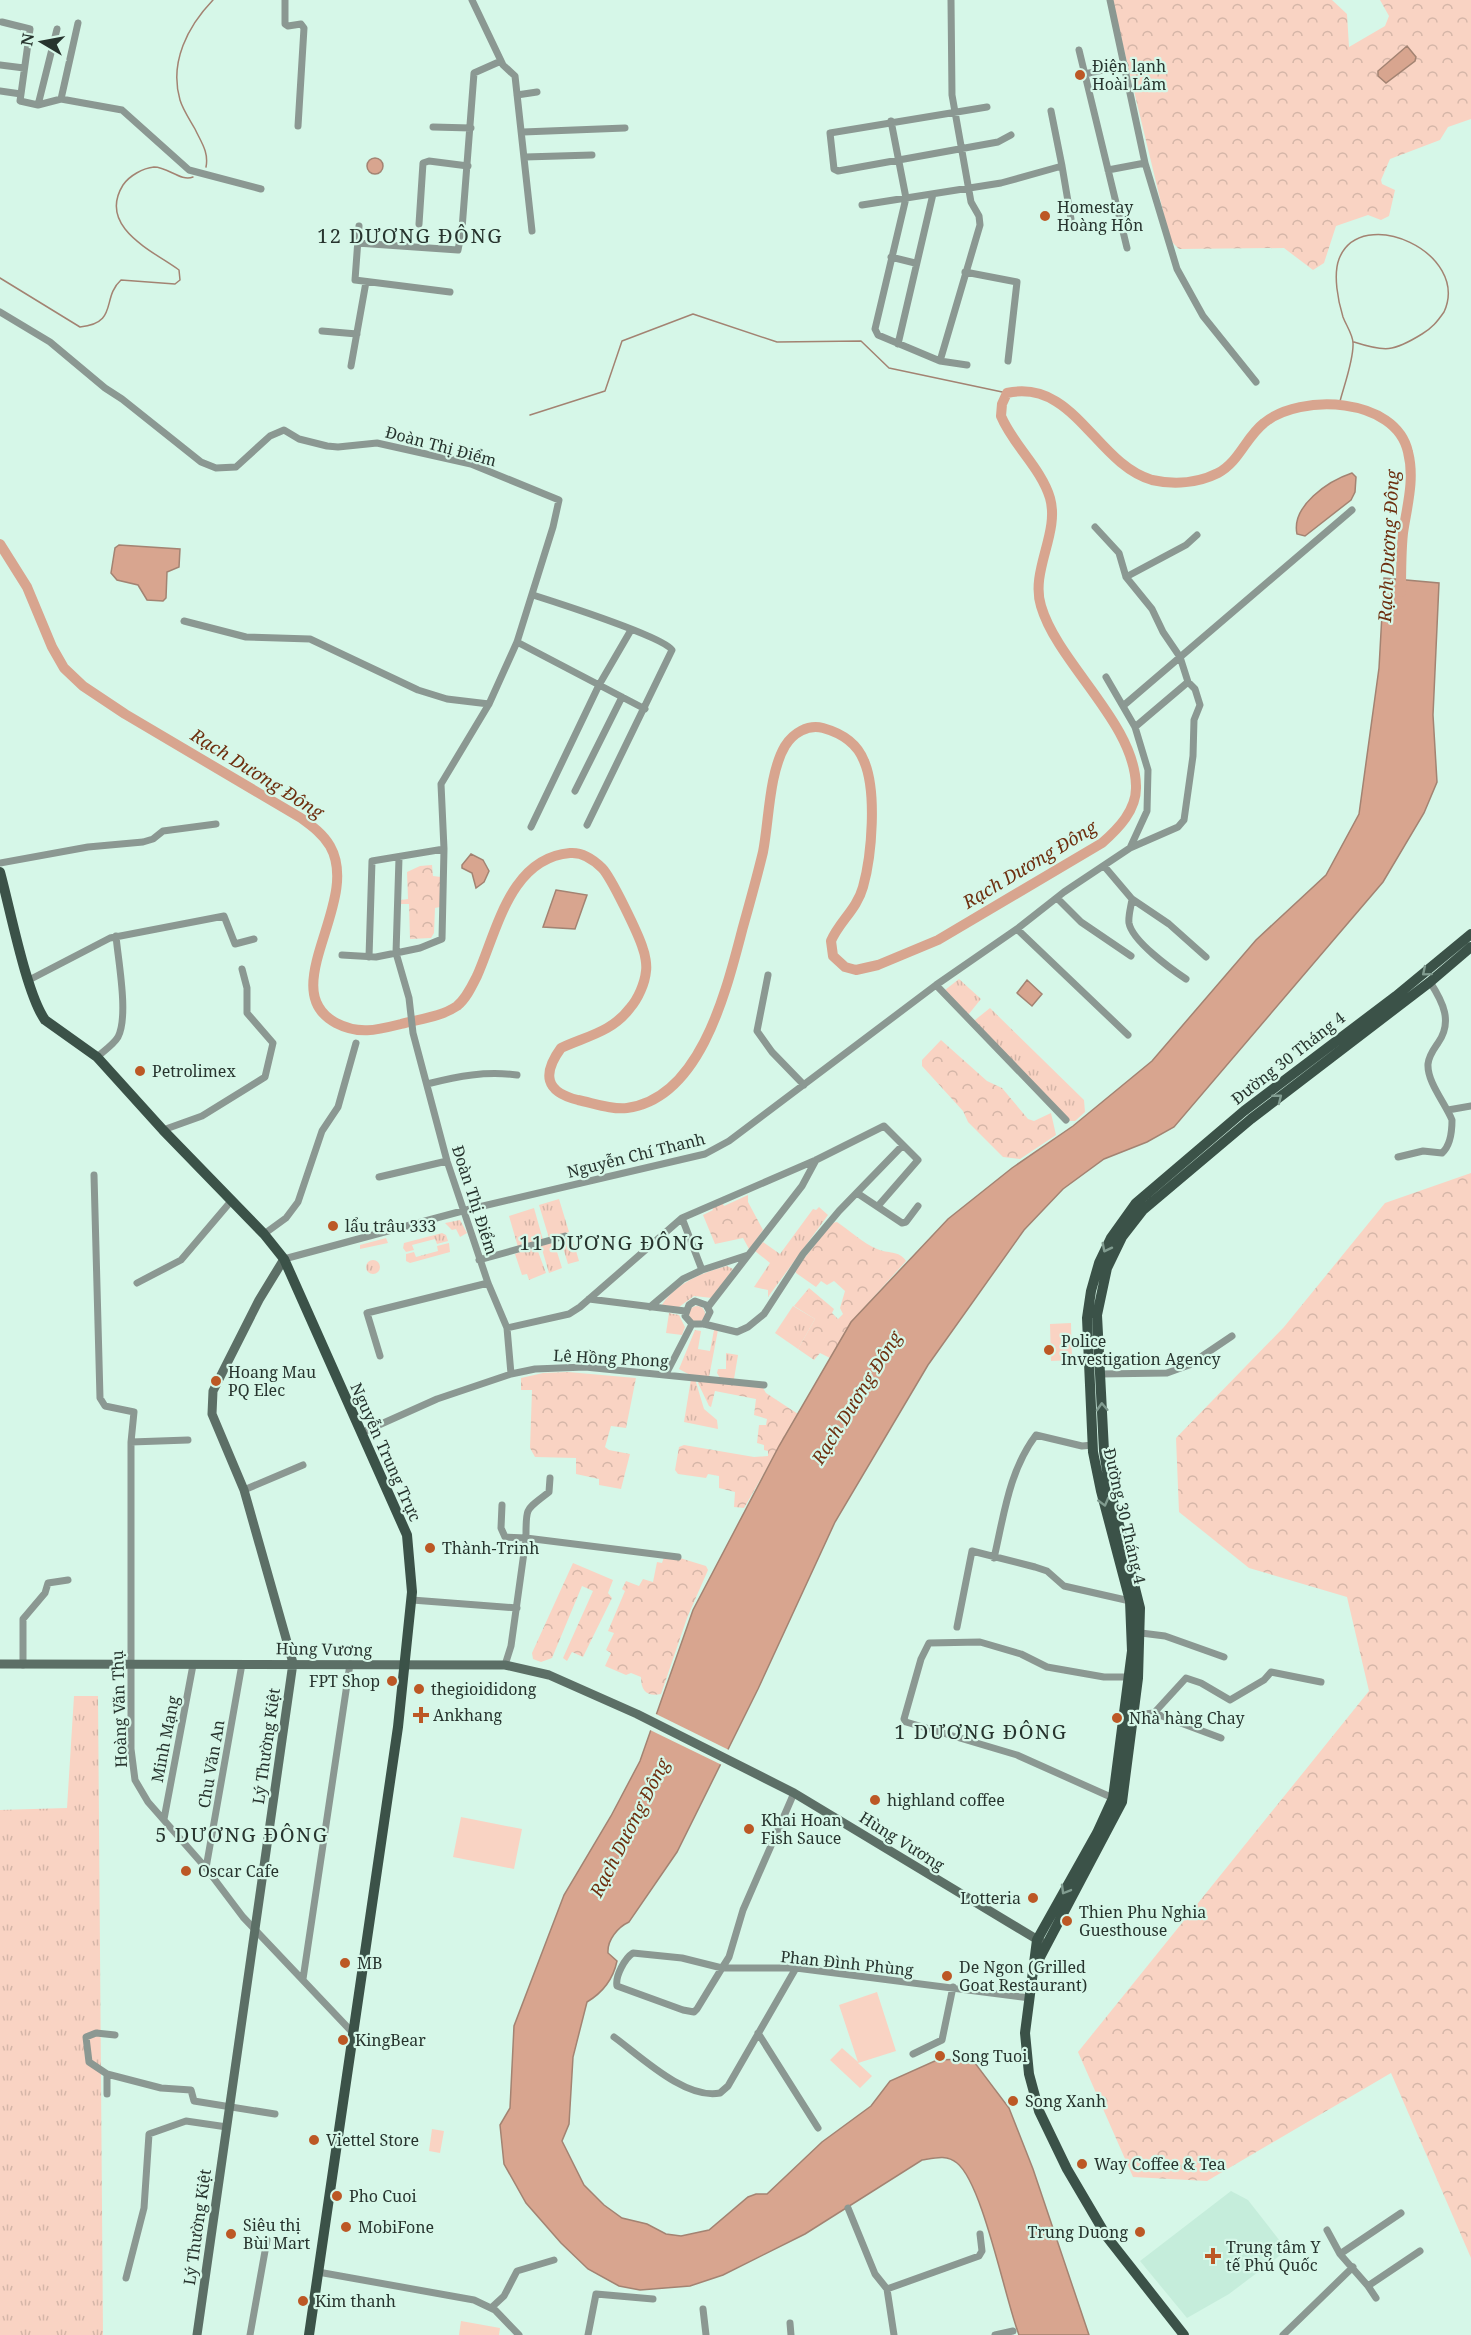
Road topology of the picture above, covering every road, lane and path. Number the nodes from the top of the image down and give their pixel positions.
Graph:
1 (285, 0) edge
2 (472, 0) edge
3 (951, 0) edge
4 (1110, 0) edge
5 (2, 22) dead end
6 (78, 23) dead end
7 (57, 29) dead end
8 (1079, 50) dead end
9 (501, 61) junction
10 (0, 65) edge
11 (1125, 65) junction
12 (24, 68) junction
13 (1085, 74) junction
14 (0, 91) edge
15 (537, 92) dead end
16 (21, 94) junction
17 (517, 95) junction
18 (61, 99) junction
19 (38, 105) junction
20 (987, 107) dead end
21 (1051, 111) dead end
22 (955, 112) junction
23 (891, 121) junction
24 (298, 126) dead end
25 (433, 127) dead end
26 (471, 128) junction
27 (625, 128) dead end
28 (523, 132) junction
29 (1011, 135) dead end
30 (962, 148) junction
31 (592, 155) dead end
32 (525, 157) junction
33 (897, 159) junction
34 (1145, 163) junction
35 (468, 166) junction
36 (1062, 166) junction
37 (1108, 170) junction
38 (969, 188) junction
39 (261, 189) dead end
40 (933, 194) junction
41 (906, 198) junction
42 (862, 205) dead end
43 (1071, 219) dead end
44 (419, 224) dead end
45 (358, 226) dead end
46 (532, 231) dead end
47 (357, 243) junction
48 (1127, 248) dead end
49 (891, 257) junction
50 (915, 263) junction
51 (965, 272) junction
52 (366, 282) junction
53 (450, 292) dead end
54 (0, 312) edge
55 (322, 331) dead end
56 (357, 334) junction
57 (898, 344) junction
58 (940, 361) junction
59 (1008, 361) dead end
60 (967, 365) dead end
61 (351, 366) dead end
62 (1256, 382) dead end
63 (1352, 510) dead end
64 (1095, 527) dead end
65 (1197, 535) dead end
66 (1126, 577) junction
67 (533, 595) junction
68 (184, 621) dead end
69 (631, 630) junction
70 (517, 642) junction
71 (1180, 657) junction
72 (1106, 677) dead end
73 (1188, 682) junction
74 (599, 685) junction
75 (622, 697) junction
76 (489, 704) junction
77 (1123, 706) junction
78 (645, 709) junction
79 (1135, 727) junction
80 (575, 791) dead end
81 (216, 824) dead end
82 (587, 825) dead end
83 (531, 827) dead end
84 (1130, 848) junction
85 (444, 849) junction
86 (399, 858) junction
87 (0, 863) edge
88 (1104, 866) junction
89 (0, 872) edge
90 (1057, 898) junction
91 (1132, 900) junction
92 (1017, 929) junction
93 (1471, 934) edge
94 (116, 936) junction
95 (254, 939) dead end
96 (1471, 947) edge
97 (396, 952) junction
98 (342, 955) dead end
99 (1131, 956) dead end
100 (369, 957) junction
101 (1206, 957) dead end
102 (242, 969) dead end
103 (768, 975) dead end
104 (1186, 979) dead end
105 (29, 980) junction
106 (1430, 982) junction
107 (936, 985) junction
108 (1364, 1024) junction
109 (1128, 1035) dead end
110 (356, 1043) dead end
111 (98, 1057) junction
112 (517, 1074) dead end
113 (427, 1084) junction
114 (804, 1085) junction
115 (1471, 1106) edge
116 (1448, 1110) junction
117 (1066, 1120) dead end
118 (164, 1130) junction
119 (903, 1145) junction
120 (1398, 1157) dead end
121 (816, 1160) junction
122 (918, 1160) junction
123 (447, 1161) junction
124 (924, 1166) dead end
125 (94, 1175) dead end
126 (379, 1178) dead end
127 (857, 1192) junction
128 (232, 1200) junction
129 (878, 1206) junction
130 (918, 1206) dead end
131 (466, 1210) junction
132 (682, 1218) junction
133 (264, 1234) junction
134 (565, 1236) dead end
135 (748, 1255) junction
136 (284, 1260) junction
137 (479, 1260) junction
138 (702, 1270) junction
139 (137, 1283) dead end
140 (488, 1283) junction
141 (589, 1299) junction
142 (650, 1307) junction
143 (708, 1307) junction
144 (685, 1311) junction
145 (1092, 1315) junction
146 (692, 1324) junction
147 (704, 1324) junction
148 (507, 1328) junction
149 (1232, 1336) dead end
150 (380, 1356) dead end
151 (511, 1374) junction
152 (666, 1374) junction
153 (1100, 1374) junction
154 (764, 1385) dead end
155 (361, 1433) junction
156 (188, 1440) dead end
157 (131, 1442) junction
158 (1098, 1445) junction
159 (303, 1465) dead end
160 (550, 1478) dead end
161 (244, 1490) junction
162 (502, 1505) dead end
163 (526, 1538) junction
164 (678, 1557) dead end
165 (994, 1558) junction
166 (68, 1580) dead end
167 (412, 1600) junction
168 (1134, 1600) junction
169 (517, 1608) junction
170 (957, 1628) dead end
171 (1141, 1633) junction
172 (1224, 1657) dead end
173 (293, 1663) junction
174 (0, 1664) edge
175 (130, 1664) junction
176 (242, 1664) junction
177 (350, 1664) junction
178 (23, 1665) junction
179 (193, 1665) junction
180 (404, 1665) junction
181 (505, 1665) junction
182 (1133, 1677) junction
183 (1321, 1682) dead end
184 (1154, 1713) junction
185 (1134, 1715) junction
186 (1221, 1738) dead end
187 (794, 1793) junction
188 (1117, 1800) junction
189 (164, 1819) junction
190 (206, 1868) junction
191 (255, 1929) junction
192 (1042, 1942) junction
193 (722, 1968) junction
194 (796, 1968) junction
195 (303, 1979) junction
196 (953, 1987) junction
197 (1030, 1998) junction
198 (352, 2032) junction
199 (758, 2033) junction
200 (115, 2035) dead end
201 (614, 2037) dead end
202 (913, 2054) dead end
203 (106, 2074) junction
204 (107, 2094) dead end
205 (230, 2107) junction
206 (275, 2114) dead end
207 (227, 2127) junction
208 (818, 2128) dead end
209 (848, 2208) dead end
210 (1401, 2213) dead end
211 (1327, 2230) dead end
212 (980, 2234) dead end
213 (267, 2240) dead end
214 (1420, 2251) dead end
215 (1340, 2254) junction
216 (554, 2260) dead end
217 (1353, 2267) junction
218 (318, 2272) junction
219 (126, 2278) dead end
220 (1368, 2286) junction
221 (887, 2289) junction
222 (1376, 2298) dead end
223 (653, 2299) dead end
224 (491, 2308) junction
225 (703, 2309) dead end
226 (790, 2323) dead end
227 (1013, 2331) dead end
228 (197, 2335) edge
229 (250, 2335) edge
230 (309, 2335) edge
231 (519, 2335) edge
232 (588, 2335) edge
233 (706, 2335) edge
234 (791, 2335) edge
235 (894, 2335) edge
236 (995, 2335) edge
237 (1184, 2335) edge
238 (1283, 2335) edge

1 - 24 street
2 - 9 street
3 - 22 street
4 - 11 street
5 - 12 street
6 - 18 street
7 - 19 street
8 - 13 street
9 - 17 street
9 - 26 street
10 - 12 street
11 - 13 street
11 - 34 street
12 - 16 street
13 - 37 street
14 - 16 street
15 - 17 street
16 - 19 street
17 - 28 street
18 - 19 street
18 - 39 street
20 - 22 street
21 - 36 street
22 - 23 street
22 - 30 street
23 - 33 street
23 - 33 street
25 - 26 street
26 - 35 street
27 - 28 street
28 - 32 street
29 - 30 street
30 - 33 street
30 - 38 street
31 - 32 street
32 - 46 street
33 - 41 street
34 - 37 street
34 - 62 street
35 - 44 street
35 - 47 street
36 - 38 street
36 - 43 street
37 - 48 street
38 - 40 street
38 - 51 street
40 - 41 street
40 - 50 street
41 - 42 street
41 - 49 street
45 - 47 street
47 - 52 street
49 - 50 street
49 - 57 street
50 - 57 street
51 - 58 street
51 - 59 street
52 - 53 street
52 - 56 street
54 - 67 street, Đoàn Thị Điểm
55 - 56 street
56 - 61 street
57 - 58 street
58 - 60 street
63 - 71 street
64 - 66 street
65 - 66 street
66 - 71 street
67 - 69 street
67 - 70 street, Đoàn Thị Điểm
68 - 76 street
69 - 74 street
69 - 78 street
70 - 74 street
70 - 76 street, Đoàn Thị Điểm
71 - 73 street
71 - 77 street
72 - 77 street
73 - 79 street
73 - 84 street, Nguyễn Chí Thanh
74 - 75 street
74 - 83 street
75 - 78 street
75 - 80 street
76 - 85 street, Đoàn Thị Điểm
77 - 79 street
78 - 82 street
79 - 84 street
81 - 87 street
84 - 88 street, Nguyễn Chí Thanh
85 - 86 street
85 - 97 street, Đoàn Thị Điểm
86 - 97 street
86 - 100 street
88 - 90 street, Nguyễn Chí Thanh
88 - 91 street
89 - 105 main road, Nguyễn Trung Trực
90 - 92 street, Nguyễn Chí Thanh
90 - 99 street
91 - 101 street
91 - 104 street
92 - 107 street, Nguyễn Chí Thanh
92 - 109 street
93 -> 108 main road, Đường 30 Tháng 4
94 - 95 street
94 - 105 street
94 - 111 street
96 - 106 main road, Đường 30 Tháng 4
97 - 100 street
97 - 113 street, Đoàn Thị Điểm
98 - 100 street
102 - 118 street
103 - 114 street
105 - 111 main road, Nguyễn Trung Trực
106 - 108 main road, Đường 30 Tháng 4
106 - 116 street
107 - 114 street, Nguyễn Chí Thanh
107 - 117 street
108 - 145 main road, Đường 30 Tháng 4
110 - 133 street
111 - 118 main road, Nguyễn Trung Trực
112 - 113 street
113 - 123 street, Đoàn Thị Điểm
114 - 131 street, Nguyễn Chí Thanh
115 - 116 street
116 - 120 street
118 - 128 main road, Nguyễn Trung Trực
119 - 121 street
119 - 122 street
119 - 127 street
121 - 132 street
121 - 135 street
122 - 124 street
122 - 129 street
123 - 126 street
123 - 131 street, Đoàn Thị Điểm
125 - 157 street, Hoàng Văn Thụ
127 - 129 street
127 - 147 street
128 - 133 main road, Nguyễn Trung Trực
128 - 139 street
129 - 130 street
131 - 136 street, Nguyễn Chí Thanh
131 - 137 street, Đoàn Thị Điểm
132 - 138 street
132 - 141 street
133 - 136 main road, Nguyễn Trung Trực
134 - 137 street
135 - 138 street
135 - 143 street
136 - 155 main road, Nguyễn Trung Trực
136 - 161 street, Lý Thường Kiệt
137 - 140 street, Đoàn Thị Điểm
138 - 142 street
140 - 148 street, Đoàn Thị Điểm
140 - 150 street
141 - 142 street
141 - 148 street
142 - 144 street
143 - 144 street
143 - 147 street
144 - 146 street
145 - 153 main road, Đường 30 Tháng 4
145 - 158 main road, Đường 30 Tháng 4
146 - 147 street
146 - 152 street
148 - 151 street, Đoàn Thị Điểm
149 - 153 street
151 - 152 street, Lê Hồng Phong
151 - 155 street, Lê Hồng Phong
152 - 154 street, Lê Hồng Phong
158 -> 153 main road, Đường 30 Tháng 4
155 - 167 main road, Nguyễn Trung Trực
156 - 157 street
157 - 175 street, Hoàng Văn Thụ
158 - 165 street
158 - 168 main road, Đường 30 Tháng 4
159 - 161 street
160 - 163 street
161 - 173 street, Lý Thường Kiệt
162 - 163 street
163 - 164 street
163 - 169 street
165 - 168 street
165 - 170 street
166 - 178 street
167 - 169 street
167 - 180 main road, Nguyễn Trung Trực
168 - 171 main road, Đường 30 Tháng 4
168 - 182 main road, Đường 30 Tháng 4
169 - 181 street
171 - 172 street
171 - 182 main road, Đường 30 Tháng 4
173 - 176 street, Hùng Vương
173 - 177 street, Hùng Vương
173 - 191 street, Lý Thường Kiệt
174 - 178 street, Hùng Vương
175 - 178 street, Hùng Vương
175 - 179 street, Hùng Vương
175 - 189 street, Hoàng Văn Thụ
176 - 179 street, Hùng Vương
176 - 190 street, Chu Văn An
177 - 180 street, Hùng Vương
177 - 195 street
179 - 189 street, Minh Mạng
180 - 181 street, Hùng Vương
180 - 198 main road, Nguyễn Trung Trực
181 - 187 street, Hùng Vương
182 - 185 main road, Đường 30 Tháng 4
182 - 188 main road, Đường 30 Tháng 4
182 - 188 street
183 - 184 street
184 - 185 street
184 - 186 street
185 - 188 main road, Đường 30 Tháng 4
187 - 192 street, Hùng Vương
187 - 193 street
188 - 192 main road, Đường 30 Tháng 4
189 - 190 street, Hoàng Văn Thụ
190 - 191 street, Hoàng Văn Thụ
191 - 195 street, Hoàng Văn Thụ
191 - 205 street, Lý Thường Kiệt
192 - 197 main road, Đường 30 Tháng 4
193 - 193 street, Phan Đình Phùng
193 - 194 street, Phan Đình Phùng
194 - 196 street, Phan Đình Phùng
194 - 199 street
195 - 198 street, Hoàng Văn Thụ
196 - 197 street, Phan Đình Phùng
196 - 202 street
197 - 237 main road, Đường 30 Tháng 4
198 - 218 main road, Nguyễn Trung Trực
199 - 201 street
199 - 208 street
200 - 203 street
203 - 204 street
203 - 205 street
205 - 206 street
205 - 207 street, Lý Thường Kiệt
207 - 219 street
207 - 228 street, Lý Thường Kiệt
209 - 221 street
210 - 215 street
211 - 215 street
212 - 221 street
213 - 229 street
214 - 220 street
215 - 217 street
216 - 224 street
217 - 220 street
217 - 238 street
218 - 224 street
218 - 230 main road, Nguyễn Trung Trực
220 - 222 street
221 - 235 street
223 - 232 street
224 - 231 street
225 - 233 street
226 - 234 street
227 - 236 street

